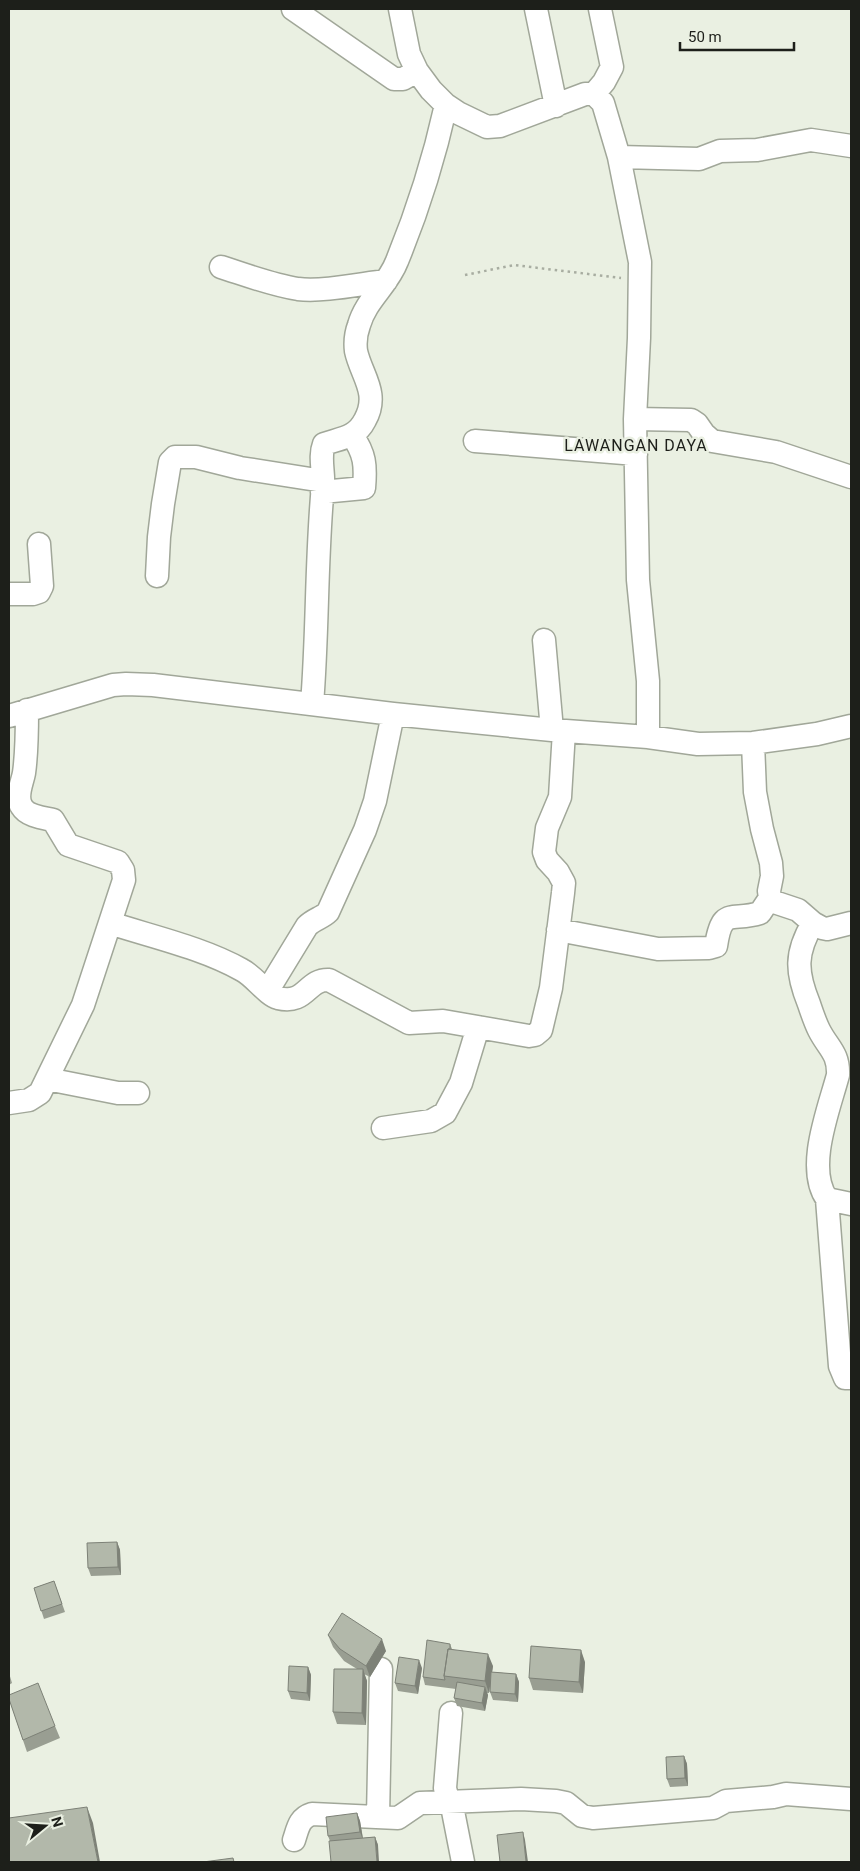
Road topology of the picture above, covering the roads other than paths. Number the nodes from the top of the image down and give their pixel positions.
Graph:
1 (293, 9) edge
2 (400, 9) edge
3 (536, 9) edge
4 (600, 9) edge
5 (417, 71) junction
6 (594, 94) junction
7 (446, 105) junction
8 (556, 106) junction
9 (851, 146) edge
10 (618, 157) junction
11 (221, 267) dead end
12 (386, 281) junction
13 (635, 419) junction
14 (352, 435) junction
15 (476, 441) dead end
16 (636, 454) junction
17 (851, 477) edge
18 (322, 487) junction
19 (38, 544) dead end
20 (157, 576) dead end
21 (9, 594) edge
22 (544, 640) dead end
23 (312, 704) junction
24 (18, 713) edge
25 (393, 714) junction
26 (851, 726) edge
27 (558, 731) junction
28 (648, 737) junction
29 (752, 743) junction
30 (770, 898) junction
31 (110, 923) junction
32 (813, 923) junction
33 (851, 923) edge
34 (558, 930) junction
35 (268, 990) junction
36 (478, 1027) junction
37 (47, 1079) junction
38 (138, 1093) dead end
39 (9, 1103) edge
40 (383, 1128) dead end
41 (827, 1199) junction
42 (851, 1204) edge
43 (851, 1378) edge
44 (382, 1669) dead end
45 (451, 1712) dead end
46 (851, 1799) edge
47 (449, 1801) junction
48 (378, 1817) junction
49 (294, 1840) dead end
50 (463, 1862) edge

1 - 5 street
2 - 5 street
3 - 8 street
4 - 6 street
5 - 7 street
6 - 8 street
6 - 10 street
7 - 8 street
7 - 12 street
9 - 10 street
10 - 13 street
11 - 12 street
12 - 14 street
13 - 16 street
13 - 17 street
14 - 18 street
14 - 18 street
15 - 16 street
16 - 28 street
18 - 20 street
18 - 23 street
19 - 21 street
22 - 27 street
23 - 24 street
23 - 25 street
24 - 31 street
25 - 27 street
25 - 35 street
26 - 29 street
27 - 28 street
27 - 34 street
28 - 29 street
29 - 30 street
30 - 32 street
30 - 34 street
31 - 35 street
31 - 37 street
32 - 33 street
32 - 41 street
34 - 36 street
35 - 36 street
36 - 40 street
37 - 38 street
37 - 39 street
41 - 42 street
41 - 43 street
44 - 48 street
45 - 47 street
46 - 47 street
47 - 48 street
47 - 50 street
48 - 49 street

